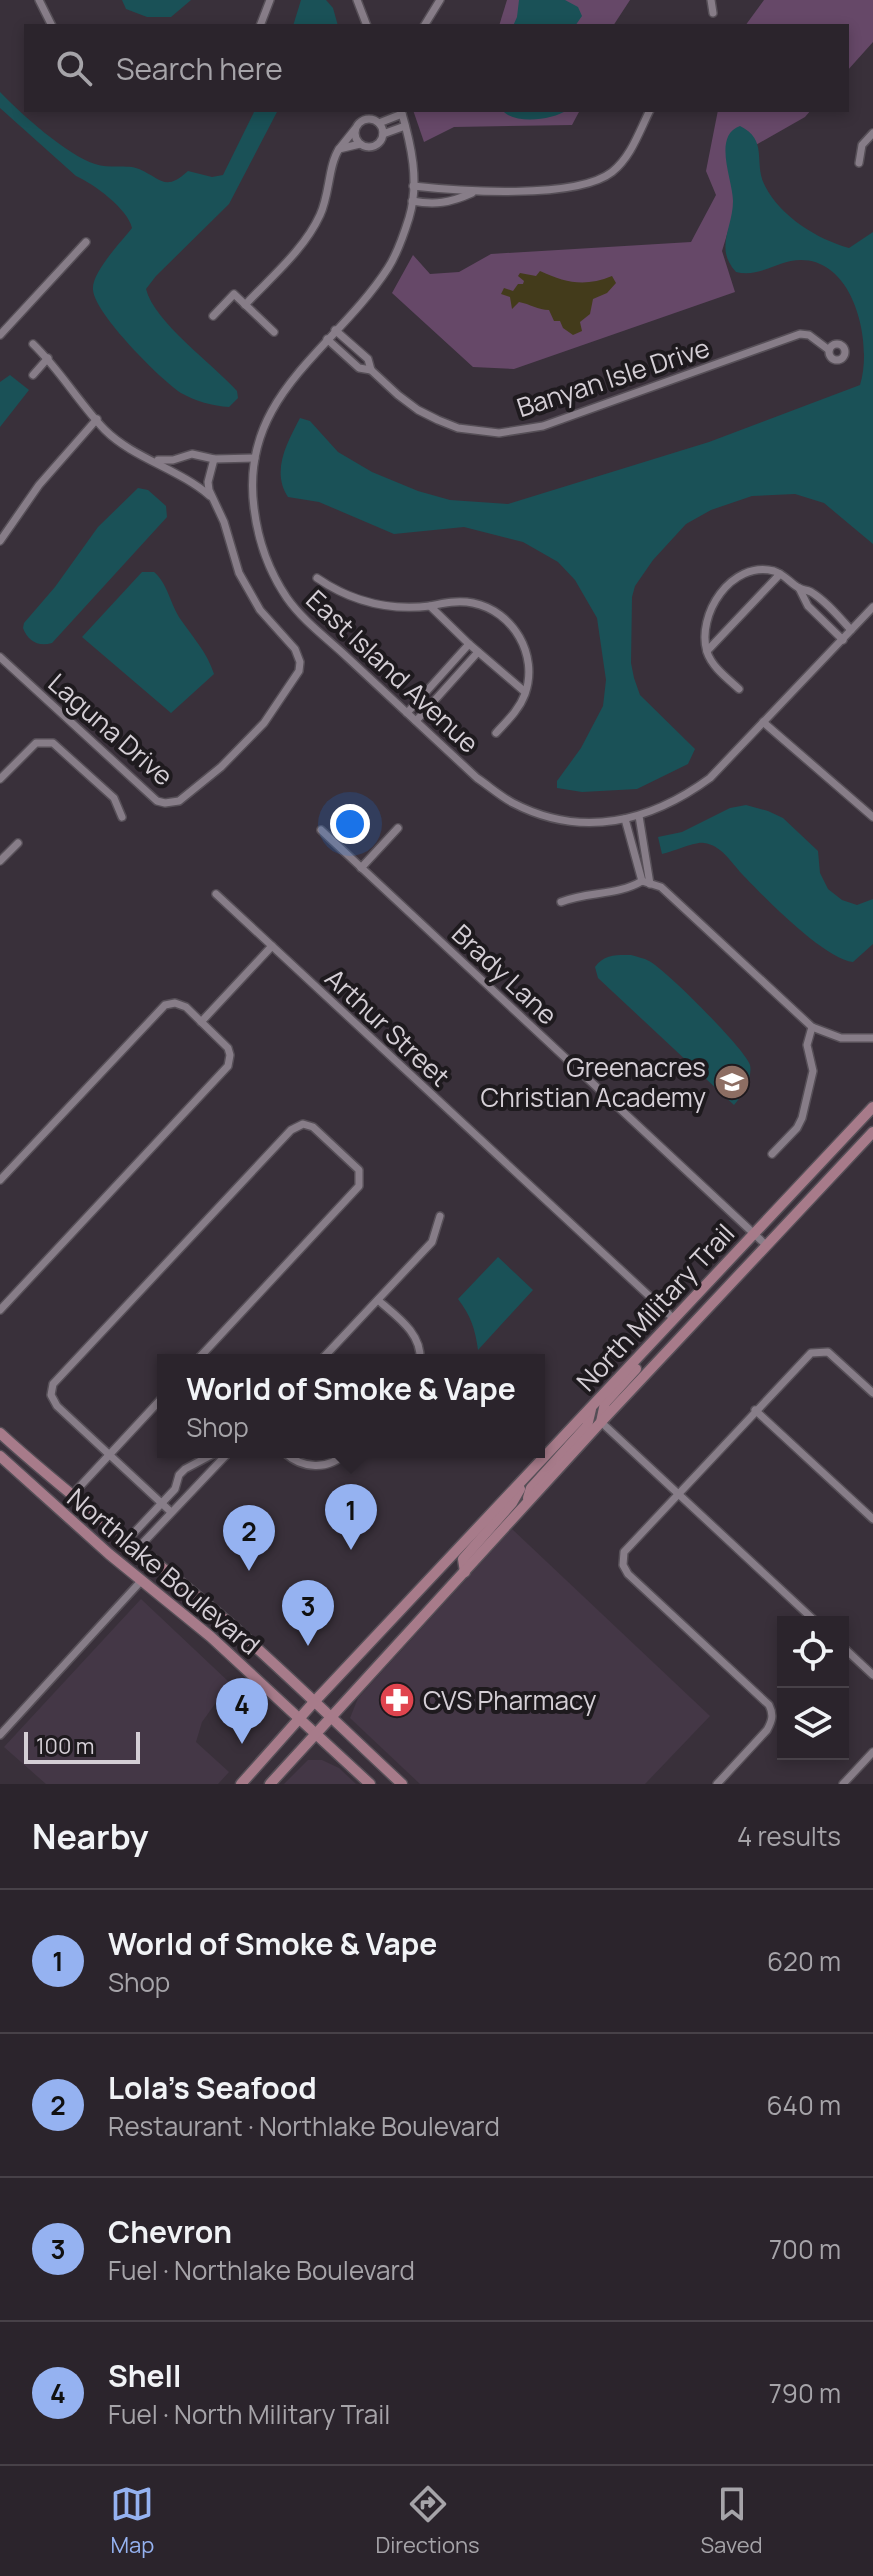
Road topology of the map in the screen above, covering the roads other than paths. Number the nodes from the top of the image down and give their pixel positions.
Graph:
1 (39, 0) edge
2 (270, 0) edge
3 (357, 0) edge
4 (440, 0) edge
5 (711, 0) edge
6 (713, 13) dead end
7 (51, 24) edge
8 (261, 24) edge
9 (366, 24) edge
10 (425, 24) edge
11 (401, 112) edge
12 (649, 112) edge
13 (379, 123) junction
14 (405, 126) junction
15 (355, 129) junction
16 (873, 133) edge
17 (383, 134) junction
18 (360, 144) junction
19 (339, 149) junction
20 (859, 163) dead end
21 (413, 186) junction
22 (474, 193) junction
23 (412, 201) junction
24 (86, 242) dead end
25 (245, 305) junction
26 (213, 316) dead end
27 (335, 330) junction
28 (274, 332) dead end
29 (0, 335) edge
30 (327, 339) junction
31 (33, 344) dead end
32 (829, 350) dead end
33 (48, 358) junction
34 (371, 370) junction
35 (33, 375) dead end
36 (97, 419) junction
37 (255, 458) junction
38 (152, 459) junction
39 (214, 459) junction
40 (212, 498) junction
41 (0, 541) edge
42 (780, 574) junction
43 (317, 578) dead end
44 (799, 588) junction
45 (430, 606) junction
46 (873, 607) edge
47 (851, 630) junction
48 (843, 640) junction
49 (469, 644) junction
50 (707, 651) junction
51 (478, 652) junction
52 (0, 657) edge
53 (739, 689) dead end
54 (525, 692) junction
55 (407, 713) junction
56 (416, 721) junction
57 (763, 722) junction
58 (496, 733) dead end
59 (0, 779) edge
60 (639, 816) junction
61 (122, 817) dead end
62 (873, 817) edge
63 (625, 819) junction
64 (398, 828) dead end
65 (321, 830) dead end
66 (18, 843) dead end
67 (0, 861) edge
68 (361, 868) junction
69 (646, 882) junction
70 (216, 894) dead end
71 (561, 902) dead end
72 (272, 946) junction
73 (201, 1022) junction
74 (812, 1027) junction
75 (873, 1038) edge
76 (873, 1107) edge
77 (858, 1122) junction
78 (872, 1134) edge
79 (772, 1154) dead end
80 (0, 1180) edge
81 (440, 1216) dead end
82 (753, 1233) junction
83 (766, 1245) junction
84 (378, 1300) junction
85 (0, 1310) edge
86 (674, 1319) junction
87 (653, 1341) junction
88 (203, 1354) edge
89 (327, 1354) edge
90 (420, 1354) edge
91 (873, 1393) edge
92 (157, 1403) edge
93 (592, 1406) junction
94 (755, 1410) junction
95 (601, 1422) junction
96 (0, 1433) edge
97 (109, 1455) junction
98 (0, 1456) edge
99 (545, 1457) edge
100 (206, 1458) edge
101 (223, 1458) edge
102 (291, 1458) edge
103 (338, 1458) edge
104 (544, 1458) edge
105 (526, 1477) junction
106 (677, 1493) junction
107 (71, 1496) junction
108 (162, 1504) junction
109 (526, 1504) junction
110 (171, 1512) junction
111 (873, 1519) edge
112 (129, 1538) junction
113 (139, 1547) junction
114 (465, 1572) junction
115 (142, 1580) junction
116 (810, 1616) edge
117 (849, 1653) edge
118 (873, 1675) edge
119 (314, 1702) junction
120 (300, 1718) junction
121 (330, 1718) junction
122 (316, 1734) junction
123 (0, 1735) edge
124 (873, 1752) edge
125 (241, 1784) edge
126 (270, 1784) edge
127 (370, 1784) edge
128 (402, 1784) edge
129 (717, 1784) edge
130 (843, 1784) edge

1 - 7 street
2 - 8 street
3 - 9 street
4 - 10 street
5 - 6 street
11 - 13 street
11 - 14 street, East Island Avenue
12 - 22 street
13 - 15 street
13 - 17 street
14 - 17 street
14 - 21 street, East Island Avenue
15 - 18 street
15 - 19 street
16 - 20 street
17 - 18 street
18 - 19 street
19 - 25 street
21 - 22 street
21 - 23 street, East Island Avenue
22 - 23 street
23 - 27 street, East Island Avenue
24 - 29 street
25 - 26 street
25 - 28 street
27 - 30 street, East Island Avenue
27 - 34 street, Banyan Isle Drive
30 - 34 street, Banyan Isle Drive
30 - 37 street, East Island Avenue
31 - 33 street
32 - 34 street, Banyan Isle Drive
33 - 35 street
33 - 36 street
36 - 38 street
36 - 41 street
37 - 39 street
37 - 55 street, East Island Avenue
38 - 39 street
38 - 40 street
39 - 40 street, Laguna Drive
40 - 52 street, Laguna Drive
42 - 44 street
42 - 50 street
42 - 50 street
43 - 45 street
44 - 47 street
44 - 48 street
45 - 49 street
45 - 54 street
46 - 47 street, East Island Avenue
47 - 48 street, East Island Avenue
48 - 57 street, East Island Avenue
49 - 51 street
49 - 55 street
50 - 53 street
51 - 54 street
51 - 56 street
54 - 58 street
55 - 56 street, East Island Avenue
56 - 63 street, East Island Avenue
57 - 60 street, East Island Avenue
57 - 62 street
59 - 61 street
60 - 63 street, East Island Avenue
60 - 69 street
63 - 69 street
64 - 68 street
65 - 68 street, Brady Lane
66 - 67 street
68 - 82 street, Brady Lane
69 - 71 street
69 - 74 street
70 - 72 street, Arthur Street
72 - 73 street
72 - 86 street, Arthur Street
73 - 80 street
73 - 85 street
74 - 75 street
74 - 79 street
76 - 77 main road, North Military Trail
77 - 78 street
77 - 82 main road, North Military Trail
78 - 83 main road, North Military Trail
81 - 84 street
82 - 83 street, Brady Lane
82 - 86 main road, North Military Trail
83 - 95 main road, North Military Trail
84 - 89 street
84 - 90 street
86 - 87 main road, North Military Trail
87 - 93 main road, North Military Trail
87 - 95 main road
88 - 97 street
91 - 94 street
92 - 97 street
93 - 99 main road, North Military Trail
93 - 109 main road
94 - 106 street
94 - 111 street
95 - 106 street
95 - 109 main road, North Military Trail
96 - 107 main road, Northlake Boulevard
97 - 107 street
97 - 108 street
98 - 115 main road, Northlake Boulevard
100 - 108 street
101 - 110 street
102 - 103 street
104 - 105 main road, North Military Trail
105 - 114 main road
105 - 119 main road, North Military Trail
106 - 116 street
106 - 129 street
107 - 112 main road, Northlake Boulevard
108 - 110 street
108 - 112 street
109 - 114 main road, North Military Trail
110 - 113 street
112 - 113 main road, Northlake Boulevard
113 - 119 main road, Northlake Boulevard
114 - 121 main road, North Military Trail
115 - 120 main road, Northlake Boulevard
115 - 123 street
117 - 118 street
119 - 120 main road, North Military Trail
119 - 121 main road, Northlake Boulevard
120 - 122 main road, Northlake Boulevard
120 - 125 main road, North Military Trail
121 - 122 main road, North Military Trail
121 - 128 main road, Northlake Boulevard
122 - 126 main road, North Military Trail
122 - 127 main road, Northlake Boulevard
124 - 130 street

